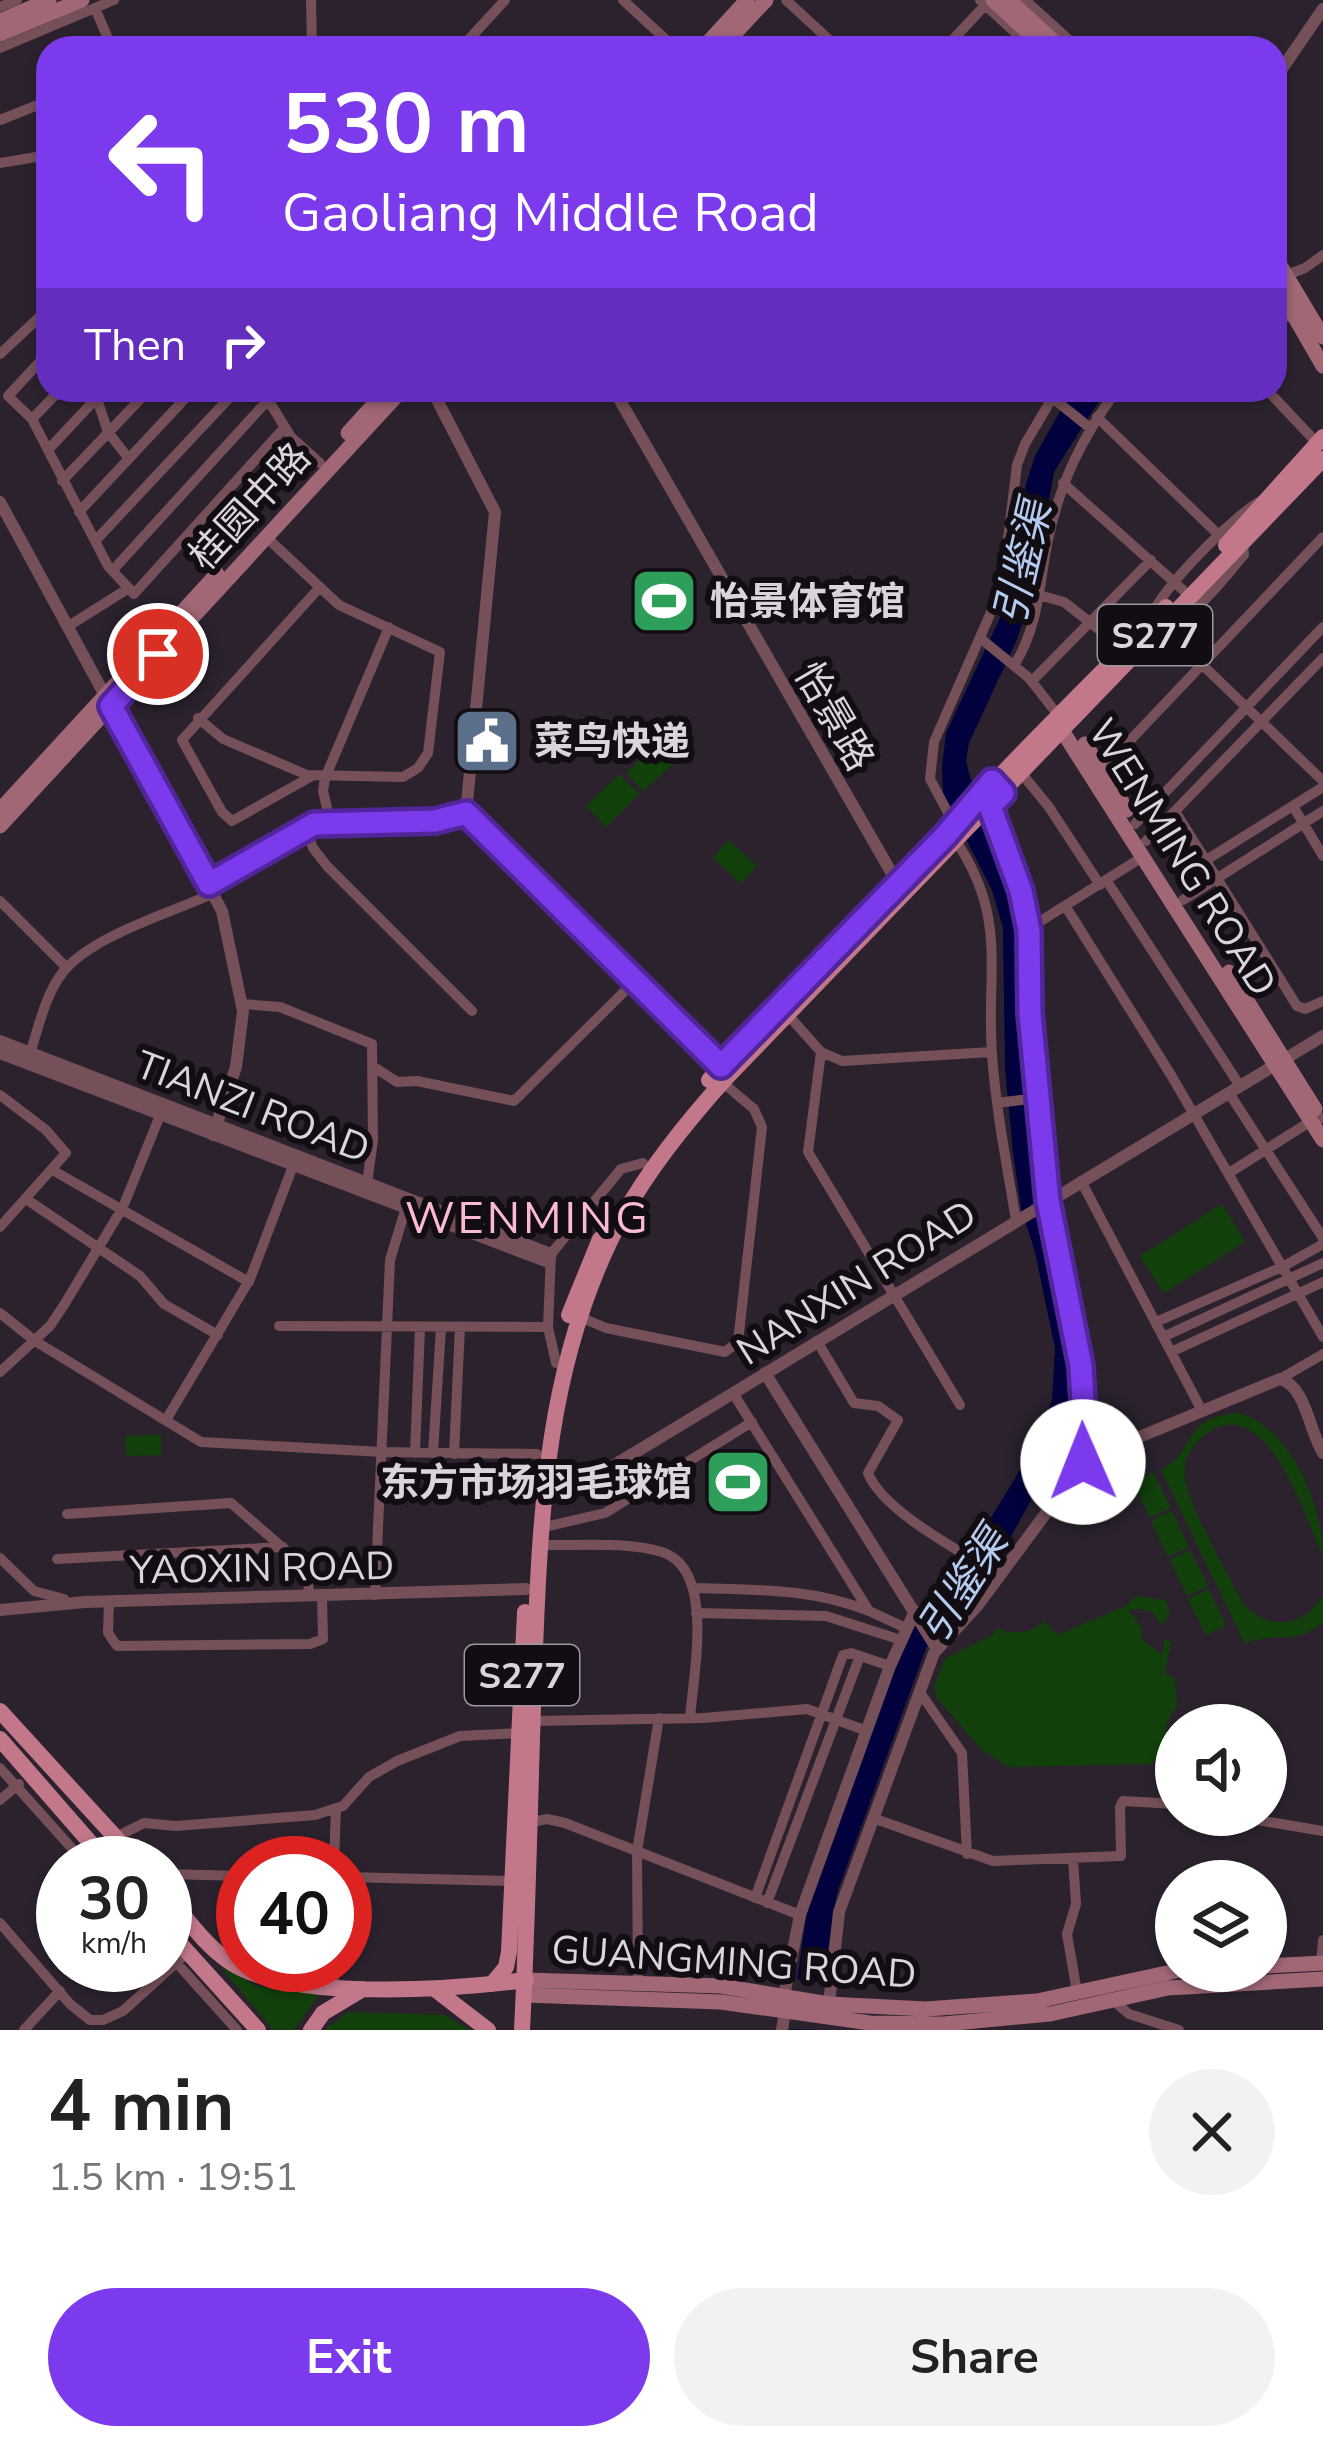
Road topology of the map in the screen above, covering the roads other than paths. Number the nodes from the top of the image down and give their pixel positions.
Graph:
1 (17, 0) edge
2 (49, 0) edge
3 (114, 0) edge
4 (311, 0) edge
5 (623, 0) edge
6 (747, 0) edge
7 (766, 0) edge
8 (786, 0) edge
9 (1009, 0) edge
10 (1025, 0) edge
11 (987, 1) edge
12 (500, 2) edge
13 (90, 3) edge
14 (1323, 9) edge
15 (4, 16) edge
16 (44, 22) junction
17 (106, 36) edge
18 (312, 36) edge
19 (471, 36) edge
20 (661, 36) edge
21 (714, 36) edge
22 (733, 36) edge
23 (825, 36) edge
24 (956, 36) edge
25 (1021, 36) edge
26 (1030, 36) edge
27 (1048, 36) edge
28 (1065, 36) edge
29 (0, 48) edge
30 (1287, 62) edge
31 (36, 106) edge
32 (0, 120) edge
33 (36, 157) edge
34 (0, 163) edge
35 (1323, 255) edge
36 (1287, 271) edge
37 (1287, 285) edge
38 (1306, 314) edge
39 (36, 319) edge
40 (1323, 337) edge
41 (0, 353) edge
42 (36, 366) edge
43 (1323, 366) edge
44 (48, 402) edge
45 (89, 402) edge
46 (100, 402) edge
47 (137, 402) edge
48 (182, 402) edge
49 (225, 402) edge
50 (259, 402) edge
51 (269, 402) edge
52 (376, 402) edge
53 (390, 402) edge
54 (438, 402) edge
55 (621, 402) edge
56 (1050, 402) edge
57 (1061, 402) edge
58 (1107, 402) edge
59 (1279, 402) edge
60 (32, 419) junction
61 (1090, 423) junction
62 (284, 428) junction
63 (108, 432) junction
64 (1321, 446) edge
65 (48, 450) junction
66 (129, 459) junction
67 (323, 467) junction
68 (62, 482) junction
69 (1063, 483) junction
70 (0, 502) edge
71 (80, 512) junction
72 (265, 536) junction
73 (1323, 537) edge
74 (97, 539) junction
75 (1230, 541) junction
76 (1151, 560) junction
77 (113, 570) junction
78 (320, 587) junction
79 (129, 588) junction
80 (1190, 589) junction
81 (1040, 595) junction
82 (1090, 621) junction
83 (1160, 624) junction
84 (67, 627) junction
85 (389, 627) junction
86 (1323, 627) edge
87 (982, 640) junction
88 (1124, 649) junction
89 (1323, 658) edge
90 (1011, 662) junction
91 (1204, 664) junction
92 (1032, 681) junction
93 (108, 701) junction
94 (1249, 705) junction
95 (198, 718) junction
96 (1264, 720) junction
97 (1064, 724) junction
98 (1102, 770) junction
99 (1022, 774) junction
100 (319, 777) junction
101 (1323, 784) edge
102 (990, 797) junction
103 (1293, 806) junction
104 (0, 810) edge
105 (1323, 811) edge
106 (1176, 812) junction
107 (466, 813) junction
108 (330, 821) junction
109 (1136, 824) junction
110 (1304, 824) junction
111 (0, 826) edge
112 (305, 828) junction
113 (957, 830) junction
114 (1145, 849) junction
115 (1323, 856) edge
116 (1208, 860) junction
117 (1219, 877) junction
118 (1104, 883) junction
119 (898, 884) junction
120 (212, 888) junction
121 (1183, 900) junction
122 (0, 901) edge
123 (1066, 907) junction
124 (1028, 929) junction
125 (67, 968) junction
126 (635, 981) junction
127 (1323, 1001) edge
128 (242, 1004) junction
129 (472, 1010) dead end
130 (788, 1015) junction
131 (1323, 1036) edge
132 (0, 1042) edge
133 (821, 1052) junction
134 (992, 1052) junction
135 (0, 1053) edge
136 (29, 1058) junction
137 (1279, 1062) junction
138 (374, 1067) junction
139 (722, 1074) junction
140 (1234, 1089) junction
141 (0, 1095) edge
142 (1034, 1098) junction
143 (1000, 1102) junction
144 (162, 1109) junction
145 (1194, 1114) junction
146 (1319, 1120) edge
147 (215, 1130) junction
148 (1323, 1140) edge
149 (1267, 1150) junction
150 (296, 1160) junction
151 (648, 1167) junction
152 (54, 1171) junction
153 (1228, 1172) junction
154 (1081, 1181) junction
155 (367, 1187) junction
156 (26, 1199) junction
157 (407, 1202) junction
158 (1045, 1203) junction
159 (122, 1208) junction
160 (1018, 1218) junction
161 (0, 1227) edge
162 (1323, 1241) edge
163 (98, 1248) junction
164 (550, 1258) junction
165 (1323, 1263) edge
166 (1284, 1266) junction
167 (1293, 1280) junction
168 (249, 1282) junction
169 (1323, 1282) edge
170 (893, 1293) junction
171 (1300, 1294) junction
172 (0, 1313) edge
173 (580, 1317) junction
174 (1156, 1322) junction
175 (279, 1326) dead end
176 (460, 1327) junction
177 (386, 1328) junction
178 (421, 1328) junction
179 (440, 1328) junction
180 (548, 1328) junction
181 (218, 1335) junction
182 (1323, 1336) edge
183 (1163, 1337) junction
184 (35, 1341) junction
185 (817, 1341) junction
186 (1171, 1352) junction
187 (1323, 1354) edge
188 (556, 1363) junction
189 (0, 1372) edge
190 (765, 1373) junction
191 (1280, 1379) junction
192 (734, 1393) junction
193 (959, 1405) dead end
194 (1201, 1409) junction
195 (166, 1420) junction
196 (752, 1422) junction
197 (383, 1452) junction
198 (415, 1453) junction
199 (433, 1453) junction
200 (454, 1454) junction
201 (537, 1454) junction
202 (1323, 1454) edge
203 (1086, 1459) junction
204 (543, 1497) junction
205 (67, 1514) dead end
206 (539, 1537) junction
207 (283, 1546) junction
208 (0, 1558) edge
209 (57, 1559) dead end
210 (995, 1572) junction
211 (526, 1588) junction
212 (696, 1588) junction
213 (375, 1595) junction
214 (316, 1596) junction
215 (109, 1601) junction
216 (85, 1602) junction
217 (0, 1610) edge
218 (869, 1611) junction
219 (696, 1613) junction
220 (916, 1615) junction
221 (904, 1634) junction
222 (935, 1646) junction
223 (860, 1656) junction
224 (890, 1666) junction
225 (919, 1691) junction
226 (0, 1711) edge
227 (823, 1712) junction
228 (659, 1718) junction
229 (690, 1718) junction
230 (837, 1719) junction
231 (526, 1727) junction
232 (867, 1731) junction
233 (0, 1739) edge
234 (0, 1768) edge
235 (23, 1780) junction
236 (0, 1800) edge
237 (1155, 1802) edge
238 (336, 1809) junction
239 (873, 1818) junction
240 (531, 1822) junction
241 (1287, 1826) edge
242 (1323, 1832) edge
243 (113, 1834) junction
244 (72, 1836) edge
245 (111, 1836) edge
246 (335, 1836) edge
247 (637, 1851) junction
248 (967, 1854) junction
249 (522, 1857) junction
250 (1073, 1858) junction
251 (372, 1878) edge
252 (513, 1881) junction
253 (761, 1901) junction
254 (800, 1916) junction
255 (192, 1922) edge
256 (0, 1923) edge
257 (1323, 1940) edge
258 (216, 1948) edge
259 (36, 1964) edge
260 (1287, 1967) edge
261 (192, 1968) edge
262 (1322, 1968) edge
263 (1155, 1976) edge
264 (638, 1983) junction
265 (492, 1984) junction
266 (372, 1988) edge
267 (525, 1988) junction
268 (595, 1989) junction
269 (436, 1990) junction
270 (59, 1992) edge
271 (61, 1992) edge
272 (144, 1992) edge
273 (357, 1992) edge
274 (1077, 1993) junction
275 (1110, 1998) junction
276 (789, 2004) junction
277 (825, 2014) edge
278 (1015, 2024) edge
279 (944, 2027) edge
280 (250, 2029) edge
281 (24, 2030) edge
282 (311, 2030) edge
283 (488, 2030) edge
284 (522, 2030) edge
285 (782, 2030) edge
286 (1179, 2030) edge

1 - 15 street
2 - 15 main road
3 - 13 street
4 - 18 street
5 - 20 street
6 - 21 main road
7 - 22 main road
8 - 23 street
9 - 27 main road
10 - 28 street
11 - 24 street
11 - 25 street
11 - 26 main road
12 - 19 street
13 - 16 main road
13 - 17 street
14 - 30 street
15 - 16 main road
16 - 29 street
31 - 32 street
33 - 34 street
35 - 36 street
37 - 38 main road
38 - 40 main road
38 - 43 main road
39 - 41 street
42 - 60 street
44 - 60 street
45 - 65 street
46 - 63 street
47 - 63 street
48 - 66 street
49 - 74 street
50 - 77 street
51 - 62 street
52 - 67 main road, 桂圆中路
53 - 67 main road, 桂圆中路
54 - 107 street
55 - 119 street, 怡景路
56 - 87 street
57 - 61 street
58 - 61 street
59 - 64 street
60 - 65 street
61 - 69 street
61 - 75 street
62 - 67 street
62 - 79 street
63 - 66 street
63 - 68 street
64 - 75 main road, S277
64 - 75 main road, S277
65 - 68 street
66 - 71 street
67 - 72 main road, 桂圆中路
67 - 93 main road, 桂圆中路
68 - 71 street
69 - 76 street
69 - 81 street
70 - 84 street
71 - 74 street
72 - 78 street
72 - 93 main road, 桂圆中路
73 - 91 street
74 - 77 street
75 - 80 main road, S277
75 - 80 main road, S277
76 - 80 street
76 - 82 street
77 - 79 street
78 - 85 street
78 - 95 street
79 - 84 street
80 - 83 main road, S277
81 - 82 street
81 - 90 street
82 - 88 street
82 - 92 street
83 - 88 main road, S277
83 - 91 street
83 - 97 main road, S277
84 - 93 street
85 - 100 street
85 - 100 street
86 - 94 street
87 - 90 street
87 - 113 street
88 - 97 main road, S277
89 - 96 street
90 - 92 street
91 - 94 street
91 - 98 street
92 - 97 street
93 - 104 main road, 桂圆中路
93 - 111 main road, 桂圆中路
93 - 120 street
94 - 96 street
94 - 109 street
95 - 100 street
95 - 100 street
96 - 101 street
96 - 106 street
97 - 98 main road, WENMING ROAD
97 - 99 main road, S277
97 - 102 main road, S277
97 - 114 main road, WENMING ROAD
98 - 109 main road, WENMING ROAD
99 - 102 main road, S277
99 - 118 street
100 - 108 street
101 - 103 street
102 - 113 main road, S277
102 - 124 street
103 - 110 street
103 - 116 street
105 - 110 street
106 - 114 street
106 - 116 street
107 - 108 street
107 - 126 street
108 - 112 street
109 - 114 main road, WENMING ROAD
110 - 115 street
110 - 117 street
112 - 120 street
112 - 129 street
113 - 119 main road, S277
113 - 130 main road, S277
113 - 134 street
114 - 118 street
114 - 121 main road, WENMING ROAD
114 - 137 main road, WENMING ROAD
116 - 117 street
117 - 121 street
117 - 127 street
118 - 123 street
118 - 140 street
119 - 139 main road, S277
120 - 125 street
120 - 128 street
121 - 137 main road, WENMING ROAD
122 - 125 street
123 - 124 street
123 - 145 street
124 - 142 street
125 - 136 street
126 - 138 street
126 - 139 street
128 - 138 street
128 - 147 street
130 - 133 street
130 - 139 main road, S277
131 - 137 street, NANXIN ROAD
132 - 136 street, TIANZI ROAD
133 - 134 street
133 - 170 street
134 - 143 street
135 - 136 street, TIANZI ROAD
136 - 144 street, TIANZI ROAD
137 - 140 street, NANXIN ROAD
137 - 146 main road, WENMING ROAD
138 - 155 street
139 - 151 main road, S277
139 - 173 street
140 - 145 street, NANXIN ROAD
140 - 149 street
141 - 152 street
142 - 143 street
142 - 158 street
143 - 160 street
144 - 147 street, TIANZI ROAD
144 - 159 street
145 - 153 street
145 - 154 street, NANXIN ROAD
146 - 148 main road, WENMING ROAD
146 - 149 street
147 - 150 street, TIANZI ROAD
149 - 153 street
149 - 162 street
150 - 155 street, TIANZI ROAD
150 - 168 street
151 - 164 street
151 - 173 main road, S277
151 - 188 main road, S277
152 - 156 street
152 - 159 street
153 - 166 street
154 - 158 street, NANXIN ROAD
154 - 174 street
155 - 157 street, TIANZI ROAD
156 - 161 street
156 - 163 street
157 - 164 street, TIANZI ROAD
157 - 177 street
158 - 160 street, NANXIN ROAD
158 - 203 street
159 - 163 street
159 - 168 street
160 - 170 street, NANXIN ROAD
162 - 166 street
163 - 181 street
163 - 184 street
164 - 180 street
165 - 167 street
166 - 167 street
166 - 174 street
167 - 171 street
167 - 183 street
168 - 181 street
169 - 171 street
170 - 185 street, NANXIN ROAD
170 - 193 street
171 - 182 street
171 - 186 street
172 - 184 street
173 - 204 main road, S277
174 - 183 street
175 - 177 street
176 - 179 street
176 - 180 street
176 - 200 street
177 - 178 street
177 - 197 street
178 - 179 street
178 - 198 street
179 - 199 street
180 - 188 street
181 - 195 street
183 - 186 street
184 - 189 street
184 - 195 street
185 - 190 street, NANXIN ROAD
185 - 210 street
186 - 194 street
187 - 191 street
188 - 201 main road, S277
190 - 192 street, NANXIN ROAD
190 - 220 street
191 - 194 street
191 - 202 street
192 - 196 street
192 - 204 street, NANXIN ROAD
194 - 203 street
195 - 197 street
196 - 206 street
196 - 218 street
197 - 198 street
197 - 213 street
198 - 199 street
199 - 200 street
200 - 201 street
201 - 211 main road, S277
203 - 210 street
204 - 206 main road, S277
205 - 207 street
206 - 212 street
206 - 231 main road, S277
207 - 209 street
207 - 214 street
208 - 216 street
210 - 222 street
211 - 213 street, YAOXIN ROAD
211 - 231 main road, S277
212 - 218 street
212 - 219 street
213 - 214 street, YAOXIN ROAD
214 - 215 street, YAOXIN ROAD
214 - 215 street
215 - 216 street, YAOXIN ROAD
216 - 217 street, YAOXIN ROAD
218 - 221 street
219 - 221 street
219 - 229 street
220 - 221 street
220 - 222 street
221 - 224 street
222 - 225 street
223 - 224 street
223 - 227 street
223 - 230 street
224 - 232 street
225 - 239 street
225 - 248 street
226 - 243 main road
227 - 229 street
227 - 230 street
227 - 253 street
228 - 229 street
228 - 231 street
228 - 247 street
230 - 232 street
230 - 253 street
231 - 238 street
231 - 240 main road, S277
231 - 249 main road, S277
232 - 254 street
233 - 235 main road
234 - 235 street
235 - 236 street
235 - 244 main road
237 - 250 street
238 - 243 street
238 - 246 street
239 - 248 street
239 - 277 street
240 - 247 street
240 - 249 main road, S277
241 - 242 street
243 - 245 main road
247 - 253 street
247 - 264 street
248 - 250 street
249 - 252 main road, S277
249 - 267 main road, S277
250 - 274 street
251 - 252 street
252 - 265 main road, S277
253 - 254 street
254 - 276 street
255 - 258 main road, GUANGMING ROAD
256 - 259 street
257 - 262 street
260 - 262 main road
261 - 280 main road
262 - 275 main road, GUANGMING ROAD
263 - 274 main road, GUANGMING ROAD
264 - 268 main road, GUANGMING ROAD
264 - 276 main road, GUANGMING ROAD
265 - 267 main road, GUANGMING ROAD
265 - 269 main road, GUANGMING ROAD
266 - 269 main road, GUANGMING ROAD
267 - 268 main road, GUANGMING ROAD
267 - 284 main road, S277
268 - 276 main road, GUANGMING ROAD
269 - 283 main road
270 - 281 street
271 - 272 street
273 - 282 main road
274 - 277 main road, GUANGMING ROAD
275 - 278 main road, GUANGMING ROAD
275 - 286 street
276 - 277 main road, GUANGMING ROAD
276 - 285 street
277 - 279 main road, GUANGMING ROAD
278 - 279 main road, GUANGMING ROAD

